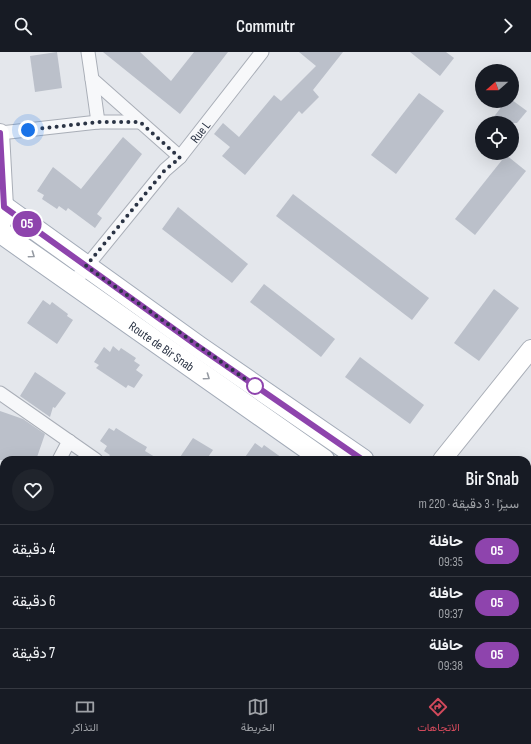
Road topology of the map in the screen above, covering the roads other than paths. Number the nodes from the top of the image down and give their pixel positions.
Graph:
1 (88, 52) edge
2 (262, 52) edge
3 (92, 79) junction
4 (98, 122) junction
5 (140, 122) junction
6 (0, 133) edge
7 (180, 158) junction
8 (2, 206) edge
9 (0, 233) edge
10 (86, 266) junction
11 (74, 284) junction
12 (531, 349) edge
13 (0, 394) edge
14 (69, 441) junction
15 (61, 456) edge
16 (90, 456) edge
17 (318, 456) edge
18 (358, 456) edge
19 (445, 456) edge

1 - 3 street
2 - 7 street, Rue L
3 - 4 street
3 - 5 street
4 - 5 street
4 - 6 street
5 - 7 street
6 - 8 main road
7 - 10 street, Rue L
8 - 9 main road
8 - 10 main road, Route de Bir Snab
9 -> 11 main road, Route de Bir Snab
10 - 11 street, Rue L
10 - 18 main road, Route de Bir Snab
11 -> 17 main road, Route de Bir Snab
12 - 19 main road
13 - 14 street
14 - 15 street
14 - 16 street

